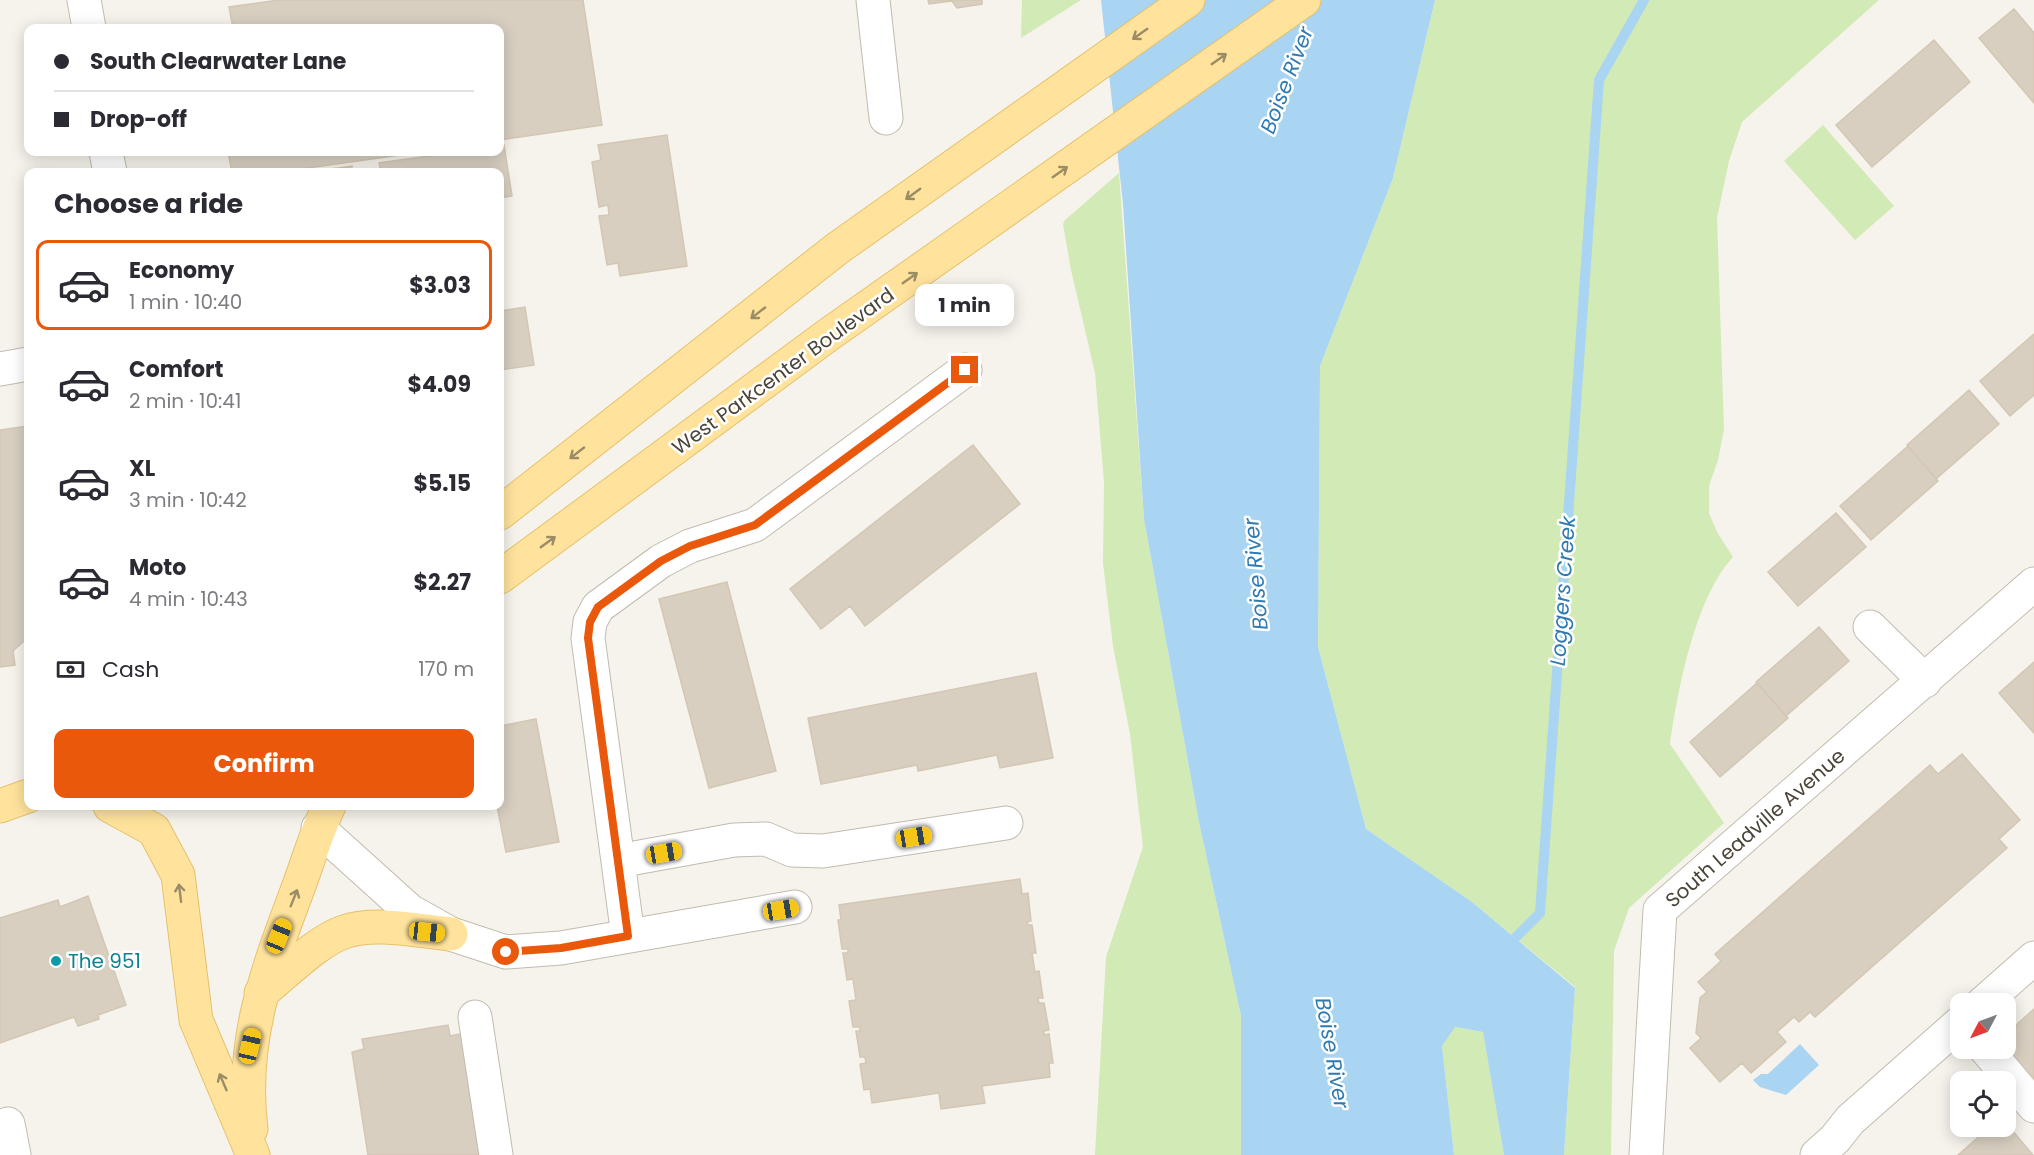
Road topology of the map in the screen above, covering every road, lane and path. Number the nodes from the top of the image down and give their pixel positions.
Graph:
1 (84, 0) edge
2 (873, 0) edge
3 (1188, 0) edge
4 (1304, 0) edge
5 (88, 24) edge
6 (886, 118) dead end
7 (24, 365) edge
8 (0, 369) edge
9 (965, 370) dead end
10 (504, 510) edge
11 (504, 574) edge
12 (2034, 584) edge
13 (1870, 627) dead end
14 (1925, 681) junction
15 (24, 797) edge
16 (0, 806) edge
17 (117, 810) edge
18 (315, 813) edge
19 (1006, 823) dead end
20 (618, 861) junction
21 (795, 907) dead end
22 (451, 934) junction
23 (628, 936) junction
24 (2034, 958) edge
25 (261, 993) junction
26 (1994, 993) edge
27 (475, 1017) dead end
28 (1950, 1032) edge
29 (1994, 1059) edge
30 (2034, 1106) edge
31 (254, 1155) edge
32 (496, 1155) edge
33 (1646, 1155) edge
34 (1817, 1155) edge

1 - 5 street
2 - 6 street
3 -> 10 main road
11 -> 4 main road, West Parkcenter Boulevard
7 - 8 street
9 - 20 street
12 - 14 street, South Leadville Avenue
13 - 14 street
14 - 33 street, South Leadville Avenue
15 - 16 main road
31 -> 17 main road
18 - 22 street
25 -> 18 main road
19 - 20 street
20 - 23 street
21 - 23 street
22 - 23 street
22 - 25 main road
24 - 26 street
25 - 31 main road
27 - 32 street
28 - 34 street
29 - 30 street

